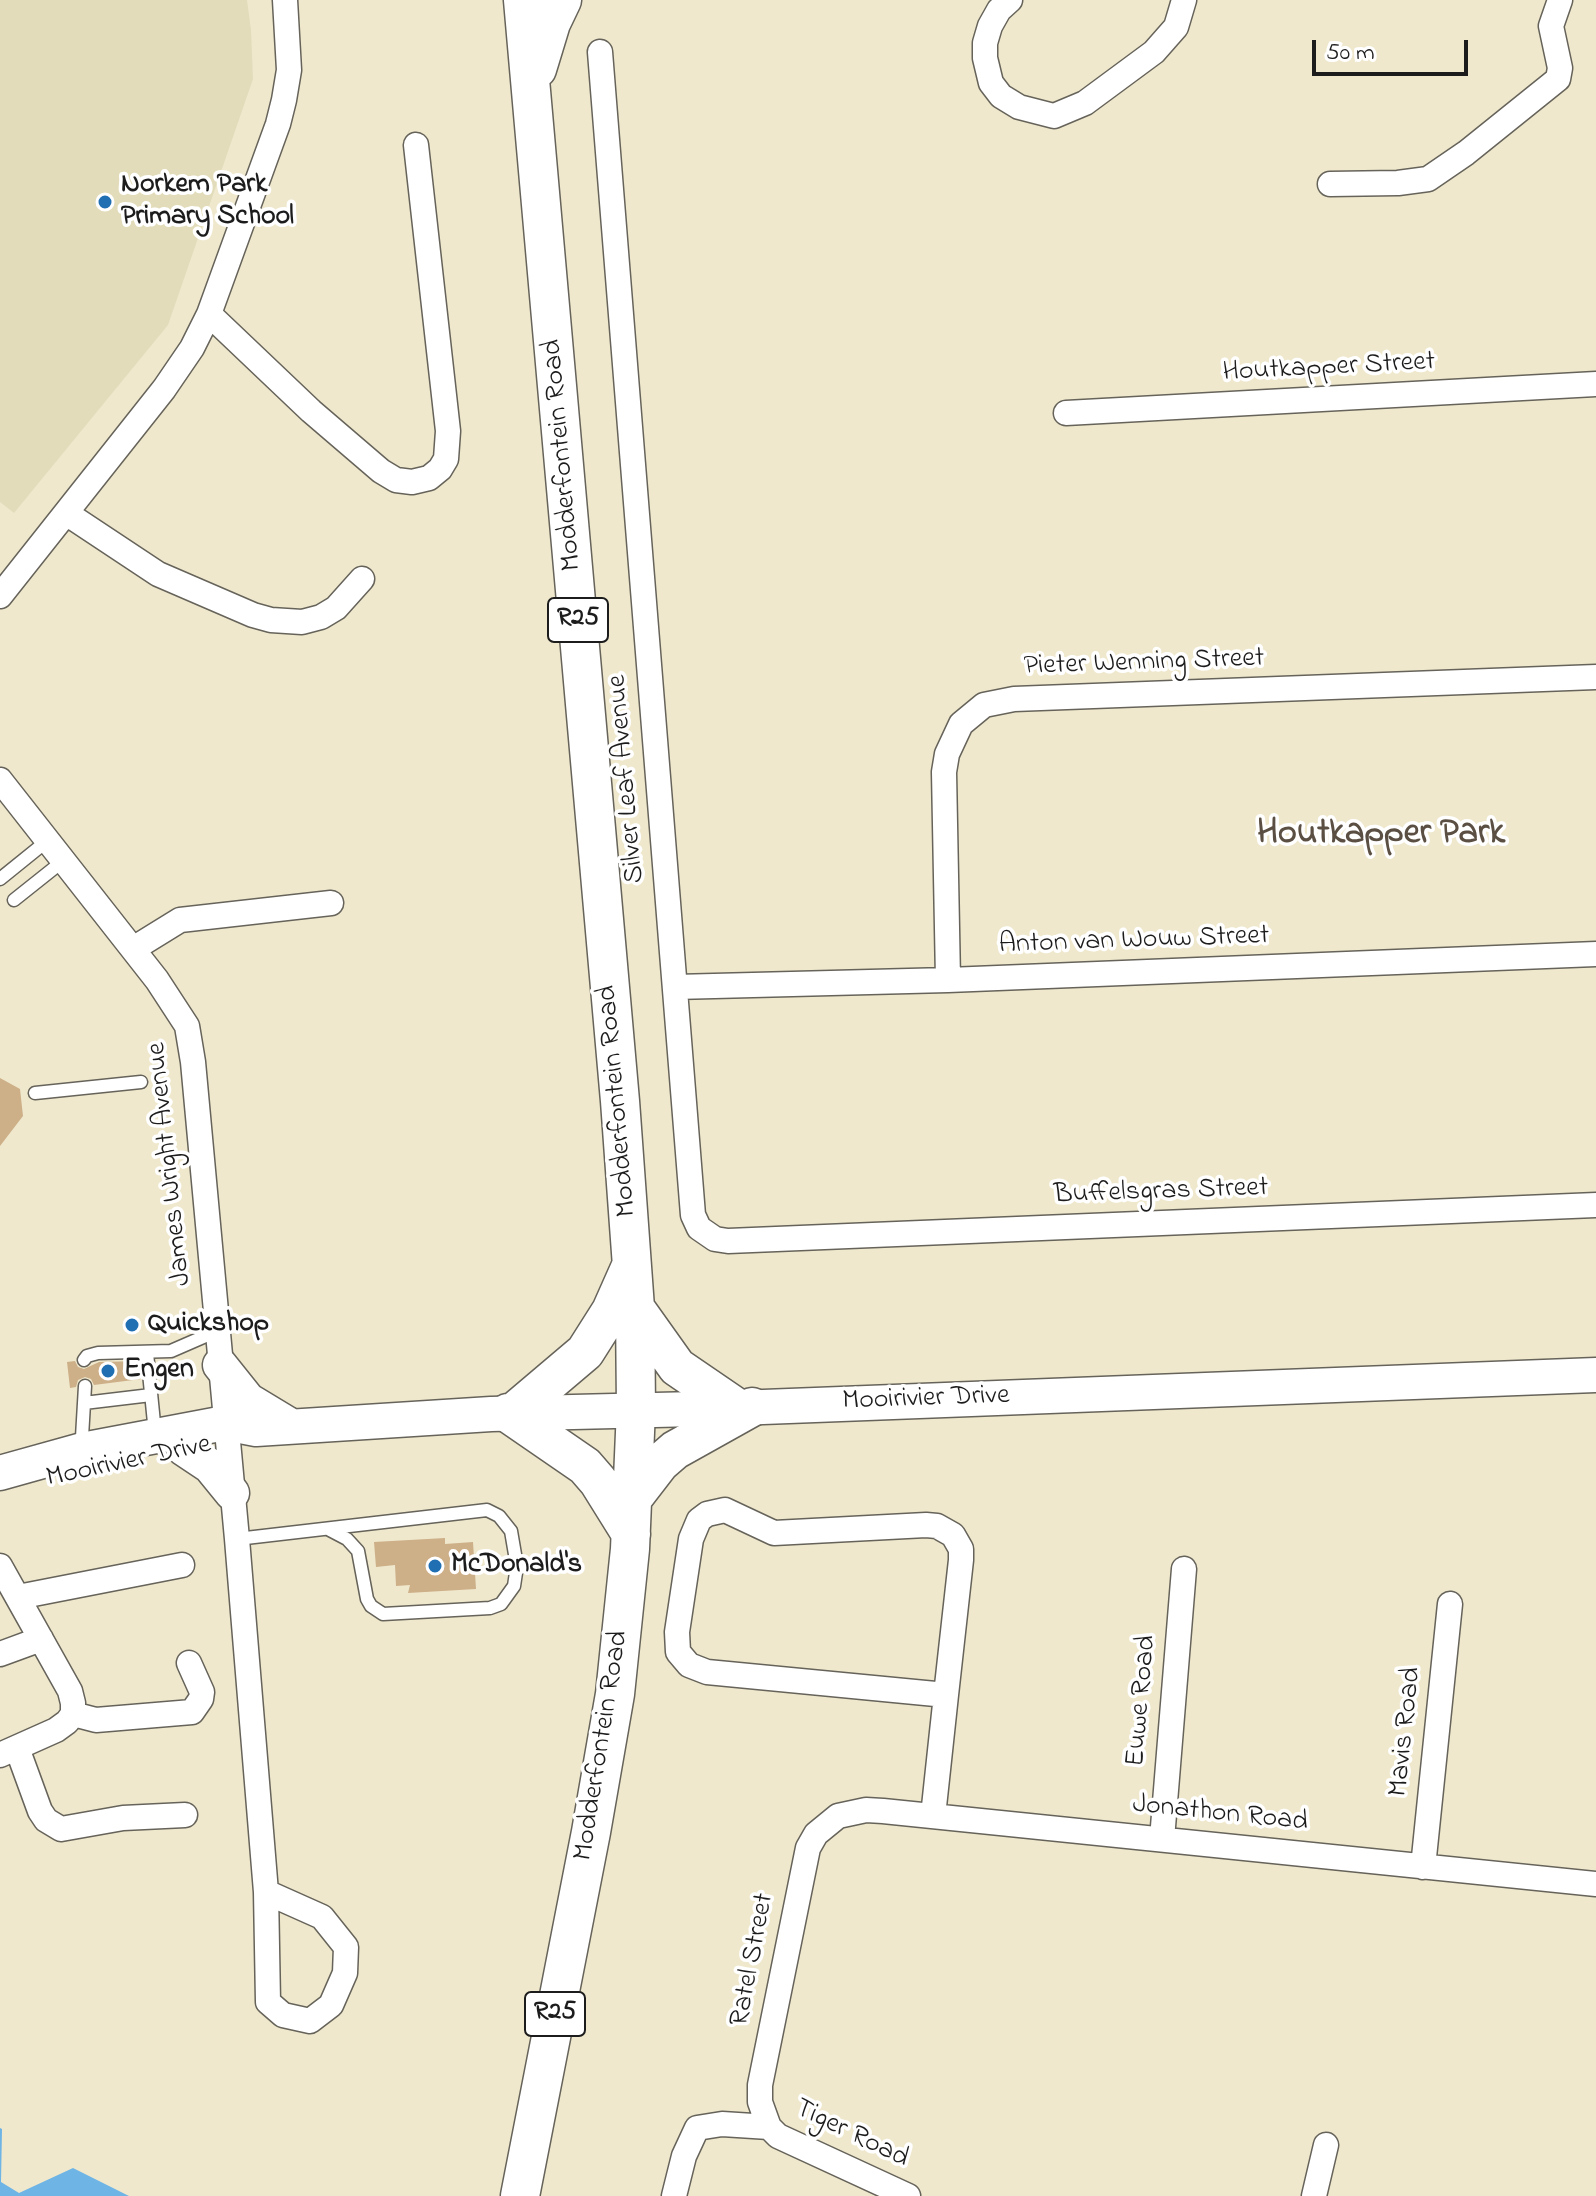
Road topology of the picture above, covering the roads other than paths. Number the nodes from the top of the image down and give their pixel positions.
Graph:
1 (285, 0) edge
2 (523, 0) edge
3 (562, 0) edge
4 (1010, 0) edge
5 (1184, 0) edge
6 (1560, 0) edge
7 (600, 52) dead end
8 (531, 92) junction
9 (416, 145) dead end
10 (1330, 184) dead end
11 (209, 314) junction
12 (1596, 384) edge
13 (1066, 413) dead end
14 (66, 513) junction
15 (362, 579) dead end
16 (0, 596) edge
17 (1596, 677) edge
18 (0, 780) edge
19 (47, 841) junction
20 (63, 861) junction
21 (0, 879) edge
22 (14, 900) dead end
23 (331, 903) dead end
24 (133, 949) junction
25 (1596, 954) edge
26 (948, 980) junction
27 (675, 987) junction
28 (141, 1082) dead end
29 (35, 1093) dead end
30 (1596, 1205) edge
31 (728, 1241) joint
32 (632, 1264) junction
33 (635, 1308) junction
34 (217, 1331) junction
35 (147, 1353) junction
36 (84, 1360) dead end
37 (220, 1373) junction
38 (1596, 1375) edge
39 (85, 1386) dead end
40 (151, 1395) junction
41 (84, 1403) junction
42 (744, 1408) junction
43 (636, 1409) junction
44 (510, 1413) junction
45 (291, 1426) junction
46 (236, 1432) junction
47 (166, 1442) junction
48 (81, 1460) junction
49 (0, 1473) edge
50 (232, 1493) junction
51 (0, 1494) edge
52 (632, 1516) junction
53 (328, 1529) junction
54 (237, 1539) junction
55 (182, 1565) dead end
56 (0, 1566) edge
57 (1184, 1569) dead end
58 (18, 1597) junction
59 (1450, 1604) dead end
60 (41, 1639) junction
61 (0, 1654) edge
62 (189, 1663) dead end
63 (946, 1695) junction
64 (73, 1714) junction
65 (9, 1751) edge
66 (185, 1815) dead end
67 (838, 1816) joint
68 (933, 1816) junction
69 (1162, 1839) junction
70 (1423, 1867) junction
71 (1596, 1884) edge
72 (266, 1892) junction
73 (769, 2127) junction
74 (1326, 2145) dead end
75 (860, 2186) edge
76 (520, 2196) edge
77 (674, 2196) edge
78 (908, 2196) edge
79 (1314, 2196) edge

1 - 11 street
2 - 8 main road, Modderfontein Road / R25
3 - 8 main road
4 - 5 street
6 - 10 street
7 - 27 street, Silver Leaf Avenue
8 - 32 main road, Modderfontein Road / R25
9 - 11 street
11 - 14 street
12 - 13 street, Houtkapper Street
14 - 15 street
14 - 16 street
17 - 26 street, Pieter Wenning Street
18 - 19 street, James Wright Avenue
19 - 20 street, James Wright Avenue
19 - 21 lane
20 - 22 lane
20 - 24 street, James Wright Avenue
23 - 24 street
24 - 34 street, James Wright Avenue
25 - 26 street, Anton van Wouw Street
26 - 27 street, Anton van Wouw Street
27 - 31 street, Silver Leaf Avenue
28 - 29 lane
30 - 31 street, Buffelsgras Street
32 - 33 main road, Modderfontein Road / R25
32 - 44 main road
33 - 42 main road
33 - 43 main road, Modderfontein Road / R25
34 - 35 lane
34 - 37 street, James Wright Avenue
35 - 36 lane
35 - 40 lane
37 - 45 street
37 - 46 street, James Wright Avenue
37 - 47 street
38 - 42 street, Mooirivier Drive
39 - 41 lane
40 - 41 lane
40 - 47 lane
41 - 48 lane
42 - 43 street, Mooirivier Drive
42 - 52 main road
43 - 44 street, Mooirivier Drive
43 - 52 main road, Modderfontein Road / R25
44 - 45 street, Mooirivier Drive
44 - 52 main road
45 - 46 street, Mooirivier Drive
46 - 47 street, Mooirivier Drive
46 - 50 street, James Wright Avenue
47 - 48 street, Mooirivier Drive
47 - 50 street
48 - 49 street, Mooirivier Drive
48 - 51 street, Mooirivier Drive
50 - 54 street, James Wright Avenue
52 - 76 main road, Modderfontein Road / R25
53 - 53 lane
53 - 54 lane
54 - 72 street, James Wright Avenue
55 - 58 street
56 - 58 street
57 - 69 street, Euwe Road
58 - 60 street
59 - 70 street, Mavis Road
60 - 61 street
60 - 64 street
62 - 64 street
63 - 63 street
63 - 68 street
64 - 65 street
65 - 66 street
67 - 68 street, Jonathon Road
67 - 73 street, Ratel Street
68 - 69 street, Jonathon Road
69 - 70 street, Jonathon Road
70 - 71 street, Jonathon Road
72 - 72 street, James Wright Avenue
73 - 75 street, Tiger Road
73 - 77 street
74 - 79 street
75 - 78 street, Tiger Road

